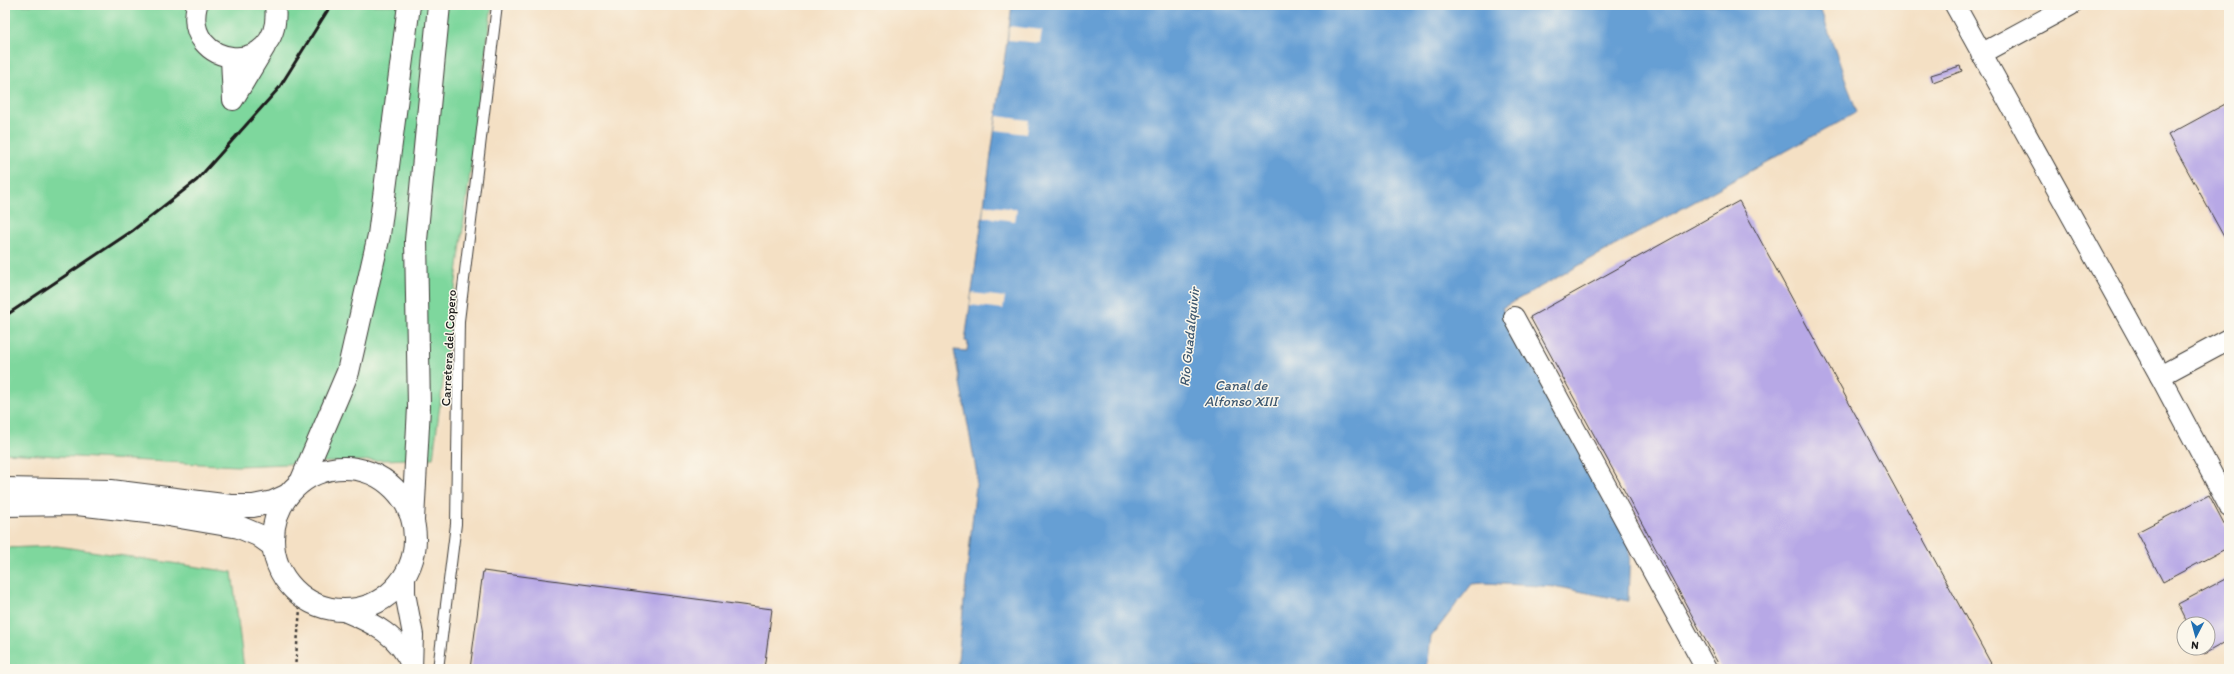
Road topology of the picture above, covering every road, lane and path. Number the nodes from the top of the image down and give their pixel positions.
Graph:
1 (197, 5) edge
2 (275, 5) edge
3 (409, 5) edge
4 (439, 5) edge
5 (496, 5) edge
6 (1955, 5) edge
7 (2071, 5) edge
8 (265, 46) junction
9 (1981, 54) junction
10 (231, 58) junction
11 (1514, 317) dead end
12 (2229, 339) edge
13 (2160, 376) junction
14 (5, 489) edge
15 (294, 489) junction
16 (5, 505) edge
17 (2229, 506) edge
18 (413, 520) junction
19 (272, 545) junction
20 (405, 577) junction
21 (301, 596) junction
22 (344, 611) junction
23 (412, 668) edge
24 (295, 669) edge
25 (438, 669) edge
26 (1706, 669) edge

1 - 10 street
2 - 8 street
3 - 15 main road
4 - 18 main road
5 - 25 lane, Carretera del Copero
6 - 9 street
7 - 9 street
8 - 10 street
8 - 10 street
9 - 13 street
11 - 26 street
12 - 13 street
13 - 17 street
14 - 15 main road
15 - 18 main road
15 - 19 main road
16 - 19 main road
18 - 20 main road
19 - 21 main road
20 - 22 main road
20 - 23 street
21 - 22 main road
21 - 24 path
22 - 23 street

